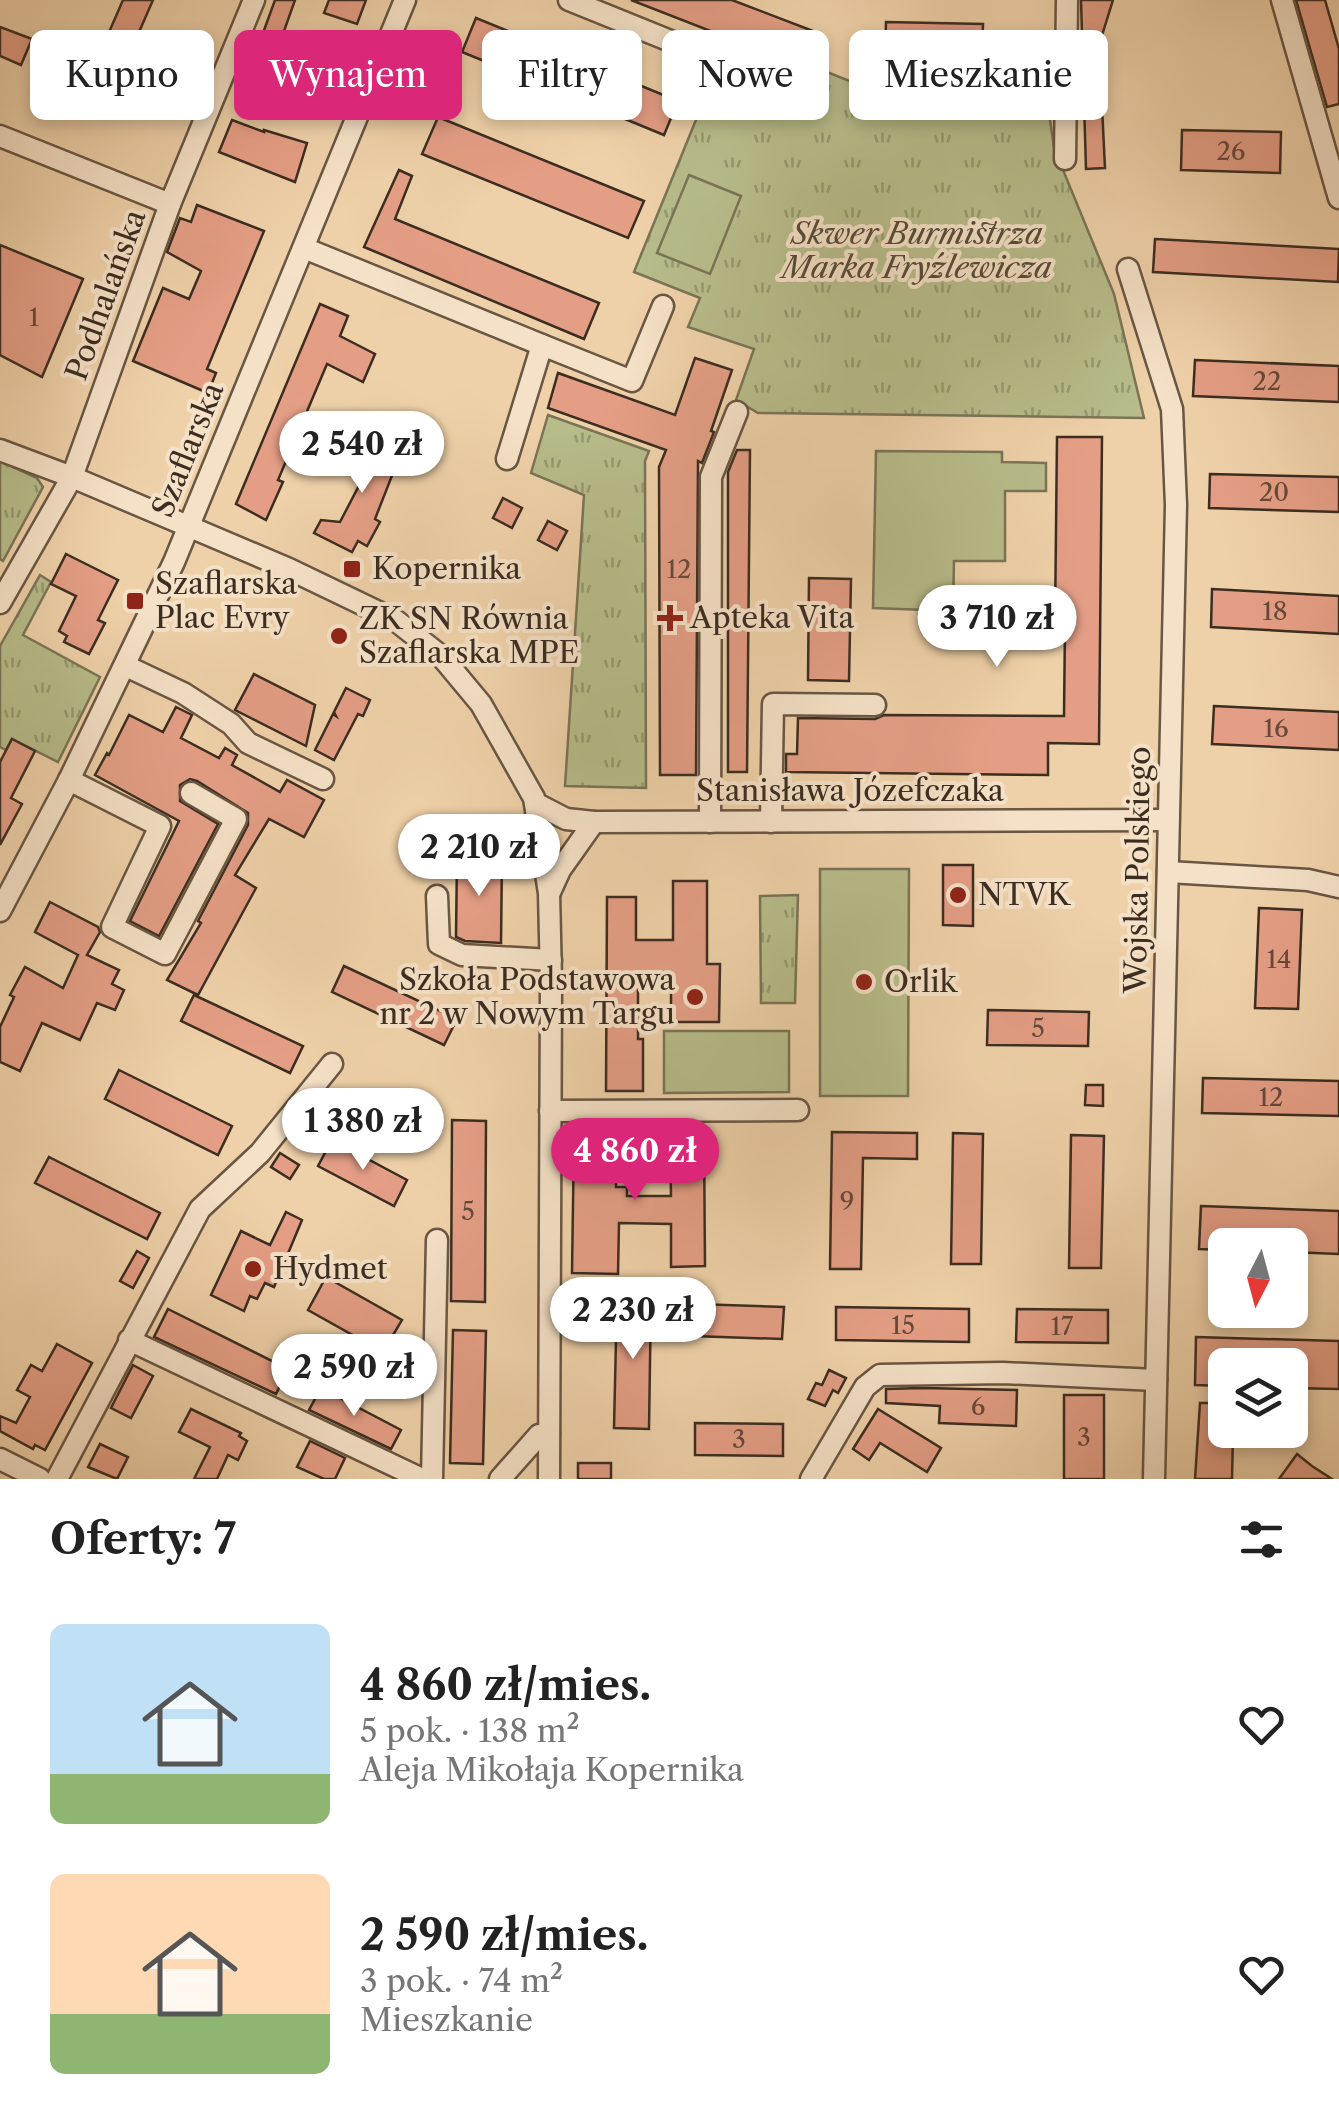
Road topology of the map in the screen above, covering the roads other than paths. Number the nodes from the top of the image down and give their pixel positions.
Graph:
1 (254, 0) edge
2 (405, 0) edge
3 (569, 0) edge
4 (1068, 0) edge
5 (1282, 0) edge
6 (662, 38) edge
7 (0, 136) edge
8 (1065, 159) dead end
9 (1339, 198) edge
10 (170, 204) junction
11 (304, 248) junction
12 (1128, 269) dead end
13 (663, 306) dead end
14 (542, 344) junction
15 (737, 412) dead end
16 (0, 450) edge
17 (507, 459) dead end
18 (72, 476) junction
19 (188, 527) junction
20 (0, 603) edge
21 (126, 666) junction
22 (875, 705) dead end
23 (323, 779) dead end
24 (70, 780) junction
25 (191, 793) dead end
26 (536, 804) junction
27 (1168, 820) junction
28 (594, 822) junction
29 (710, 822) junction
30 (771, 822) junction
31 (1168, 872) junction
32 (1339, 887) edge
33 (549, 894) junction
34 (438, 896) dead end
35 (0, 912) edge
36 (550, 960) junction
37 (332, 1064) dead end
38 (798, 1110) dead end
39 (550, 1111) junction
40 (437, 1240) dead end
41 (128, 1340) junction
42 (1156, 1380) junction
43 (550, 1434) junction
44 (0, 1458) edge
45 (40, 1479) edge
46 (57, 1479) edge
47 (422, 1479) edge
48 (432, 1479) edge
49 (500, 1479) edge
50 (549, 1479) edge
51 (810, 1479) edge
52 (1154, 1479) edge

1 - 10 street, Podhalańska
2 - 11 street, Szaflarska
3 - 6 street
4 - 8 street
5 - 9 street
7 - 10 street
10 - 18 street, Podhalańska
11 - 14 street
11 - 19 street, Szaflarska
12 - 27 street, Wojska Polskiego
13 - 14 street
14 - 17 street
15 - 29 street
16 - 18 street
18 - 19 street
18 - 20 street, Podhalańska
19 - 21 street, Szaflarska
19 - 26 street
21 - 23 street
21 - 24 street, Szaflarska
22 - 30 street
24 - 25 street
24 - 35 street, Szaflarska
26 - 28 street, Stanisława Józefczaka
26 - 33 street
27 - 30 street, Stanisława Józefczaka
27 - 31 street, Wojska Polskiego
28 - 29 street, Stanisława Józefczaka
28 - 33 street
29 - 30 street, Stanisława Józefczaka
31 - 32 street
31 - 42 street, Wojska Polskiego
33 - 36 street
34 - 36 street
36 - 39 street
37 - 41 street
38 - 39 street
39 - 43 street
40 - 48 street
41 - 46 street
41 - 47 street
42 - 51 street
42 - 52 street, Wojska Polskiego
43 - 49 street
43 - 50 street
44 - 45 street

